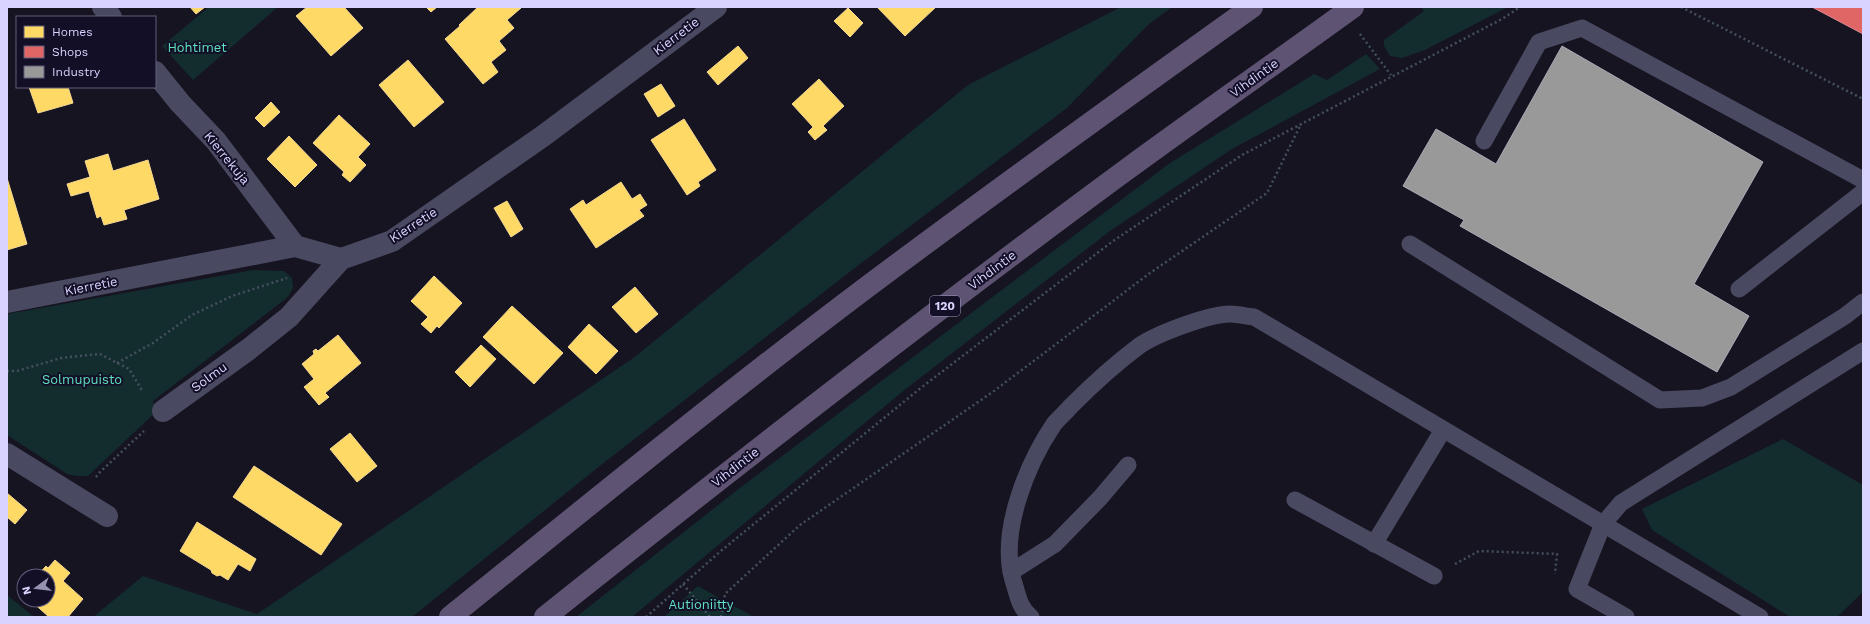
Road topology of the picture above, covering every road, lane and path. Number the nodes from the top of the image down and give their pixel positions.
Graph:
1 (102, 7) edge
2 (716, 7) edge
3 (1252, 7) edge
4 (1353, 7) edge
5 (1520, 7) edge
6 (1681, 7) edge
7 (110, 16) edge
8 (1368, 44) dead end
9 (156, 73) edge
10 (1392, 75) junction
11 (1863, 99) edge
12 (1302, 123) junction
13 (1484, 141) dead end
14 (1863, 180) edge
15 (1863, 192) edge
16 (1410, 244) dead end
17 (295, 246) junction
18 (336, 264) junction
19 (1739, 289) dead end
20 (7, 302) edge
21 (1863, 302) edge
22 (1863, 351) edge
23 (117, 363) junction
24 (7, 371) edge
25 (160, 416) junction
26 (1443, 430) junction
27 (7, 454) edge
28 (1128, 465) dead end
29 (82, 500) junction
30 (1295, 500) dead end
31 (107, 516) dead end
32 (1603, 524) junction
33 (1374, 544) junction
34 (1011, 572) junction
35 (1434, 576) joint
36 (1554, 581) dead end
37 (683, 584) junction
38 (450, 617) edge
39 (545, 617) edge
40 (646, 617) edge
41 (710, 617) edge
42 (721, 617) edge
43 (1031, 617) edge
44 (1626, 617) edge
45 (1760, 617) edge

1 - 7 street
2 - 18 street, Kierretie
3 - 38 main road
4 - 39 main road, Vihdintie / 120
5 - 10 path
6 - 11 path
8 - 10 path
9 - 17 street, Kierrekuja
10 - 12 path
12 - 37 path
12 - 42 path
13 - 14 lane
15 - 19 lane
16 - 21 lane
17 - 18 street, Kierretie
17 - 20 street, Kierretie
18 - 23 path
18 - 25 street, Solmu
22 - 32 lane
23 - 24 path
23 - 25 path
25 - 29 path
26 - 32 lane
26 - 33 lane
26 - 34 lane
27 - 29 street
28 - 34 lane
29 - 31 street
30 - 33 lane
32 - 44 lane
32 - 45 lane
33 - 35 lane
34 - 43 lane
35 - 36 path
37 - 40 path
37 - 41 path

